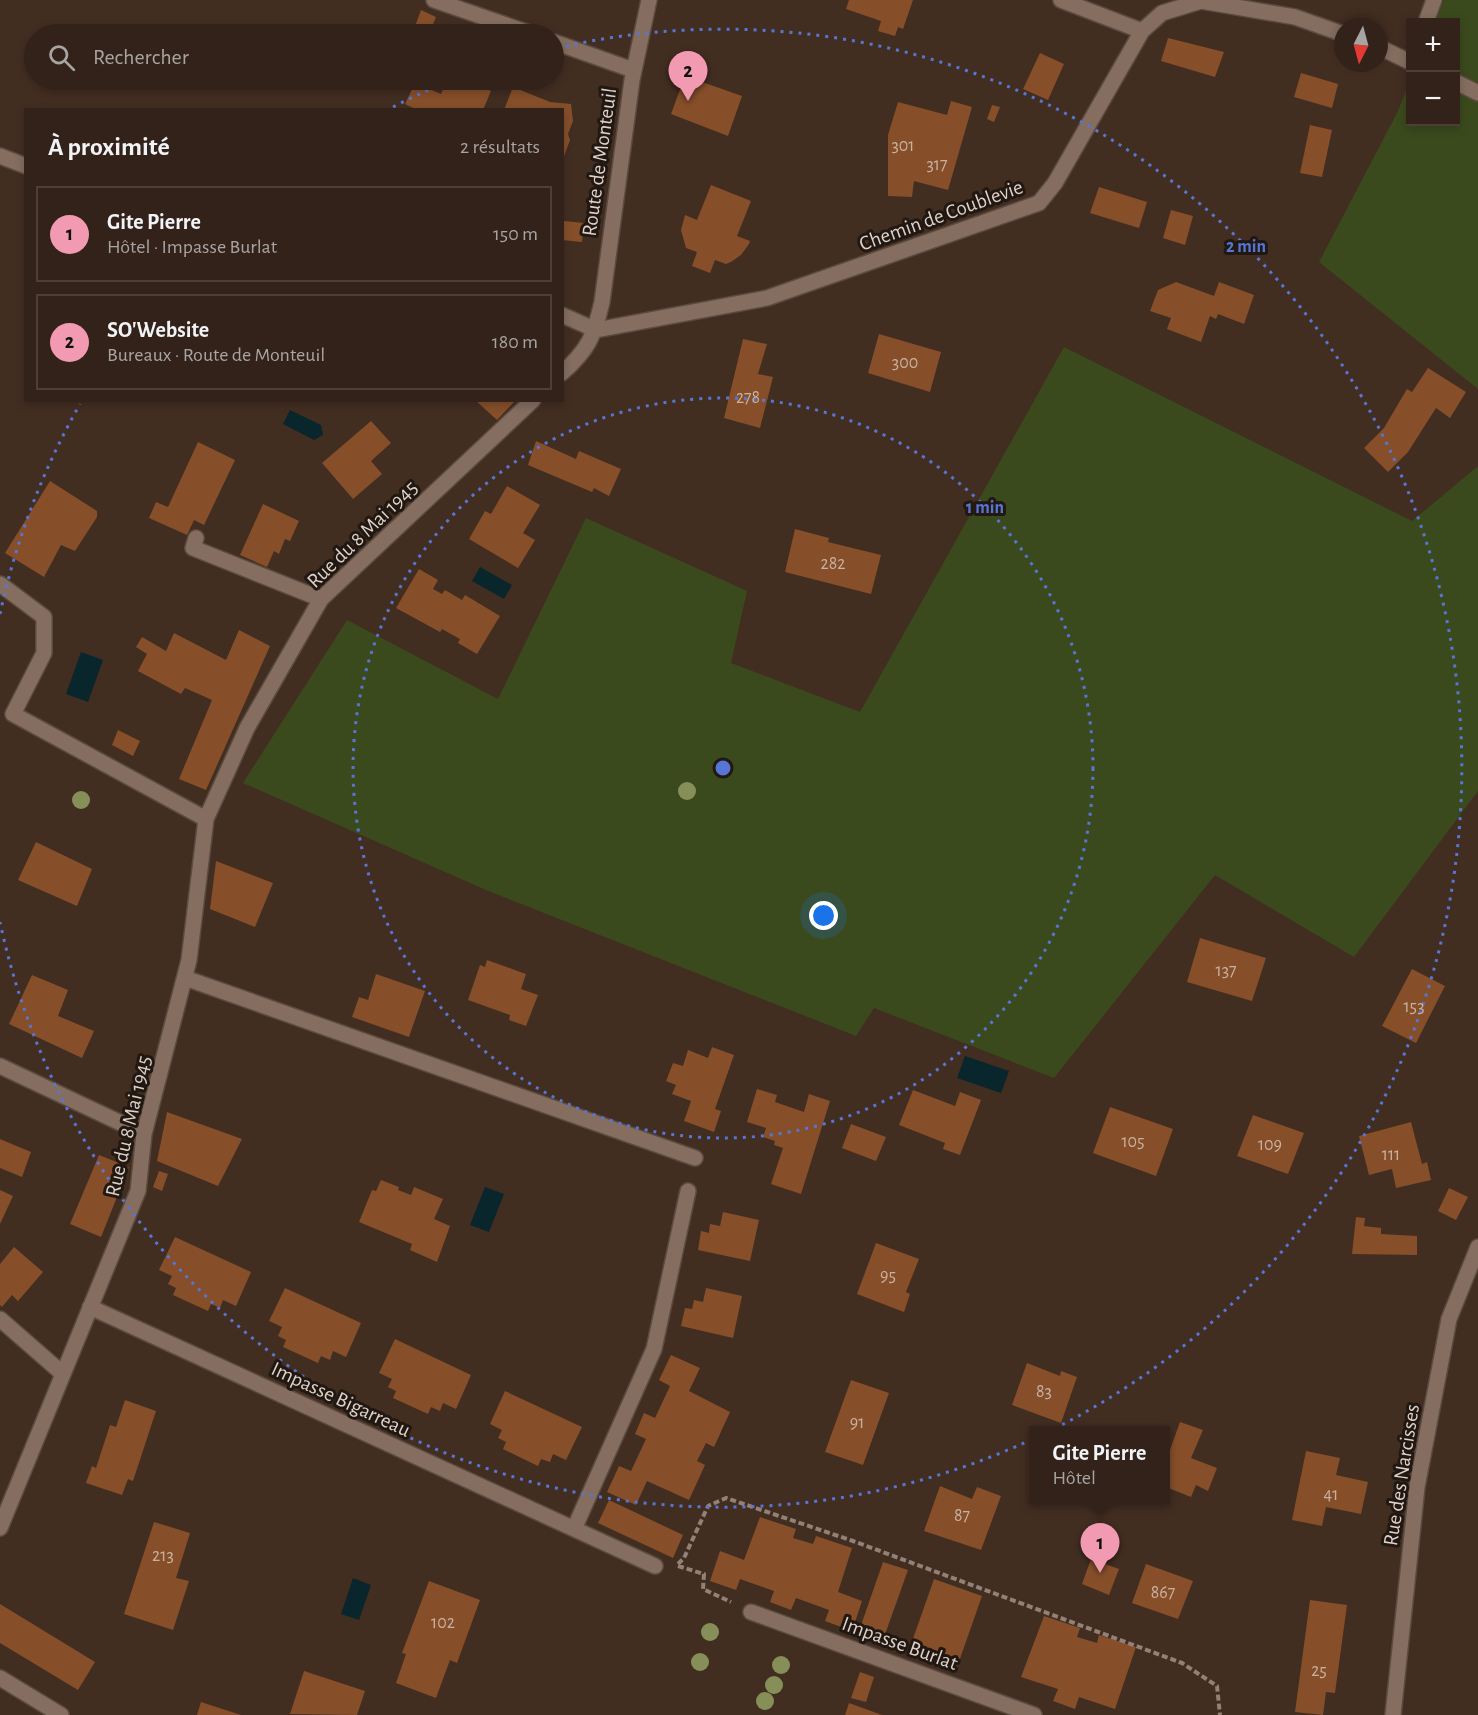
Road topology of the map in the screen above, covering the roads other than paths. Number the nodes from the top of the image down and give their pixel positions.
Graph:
1 (437, 0) edge
2 (649, 0) edge
3 (1061, 0) edge
4 (1434, 0) edge
5 (1427, 18) edge
6 (504, 24) edge
7 (1334, 31) edge
8 (1142, 32) junction
9 (564, 46) edge
10 (1388, 51) edge
11 (1406, 60) edge
12 (633, 70) junction
13 (1460, 84) edge
14 (1478, 93) edge
15 (0, 156) edge
16 (24, 165) edge
17 (564, 316) edge
18 (596, 330) junction
19 (564, 371) edge
20 (531, 402) edge
21 (196, 538) dead end
22 (0, 584) edge
23 (321, 599) junction
24 (206, 819) junction
25 (185, 978) junction
26 (0, 1066) edge
27 (144, 1134) junction
28 (695, 1158) dead end
29 (688, 1191) dead end
30 (1478, 1247) edge
31 (90, 1307) junction
32 (0, 1319) edge
33 (63, 1374) junction
34 (0, 1528) edge
35 (573, 1529) junction
36 (655, 1566) dead end
37 (751, 1612) road end
38 (0, 1678) edge
39 (61, 1715) edge
40 (1034, 1715) edge
41 (1394, 1715) edge

1 - 6 street
2 - 12 street, Route de Monteuil
3 - 8 street
4 - 5 street
7 - 8 street, Chemin de Coublevie
8 - 18 street, Chemin de Coublevie
9 - 12 street
10 - 11 street
12 - 18 street, Route de Monteuil
13 - 14 street
15 - 16 street
17 - 18 street
18 - 19 street
20 - 23 street, Rue du 8 Mai 1945
21 - 23 street
22 - 24 street
23 - 24 street, Rue du 8 Mai 1945
24 - 25 street, Rue du 8 Mai 1945
25 - 27 street, Rue du 8 Mai 1945
25 - 28 street
26 - 27 street
27 - 31 street, Rue du 8 Mai 1945
29 - 35 street
30 - 41 street, Rue des Narcisses
31 - 33 street, Rue du 8 Mai 1945
31 - 35 street, Impasse Bigarreau
32 - 33 street
33 - 34 street, Rue du 8 Mai 1945
35 - 36 street, Impasse Bigarreau
37 - 40 street, Impasse Burlat
38 - 39 street

